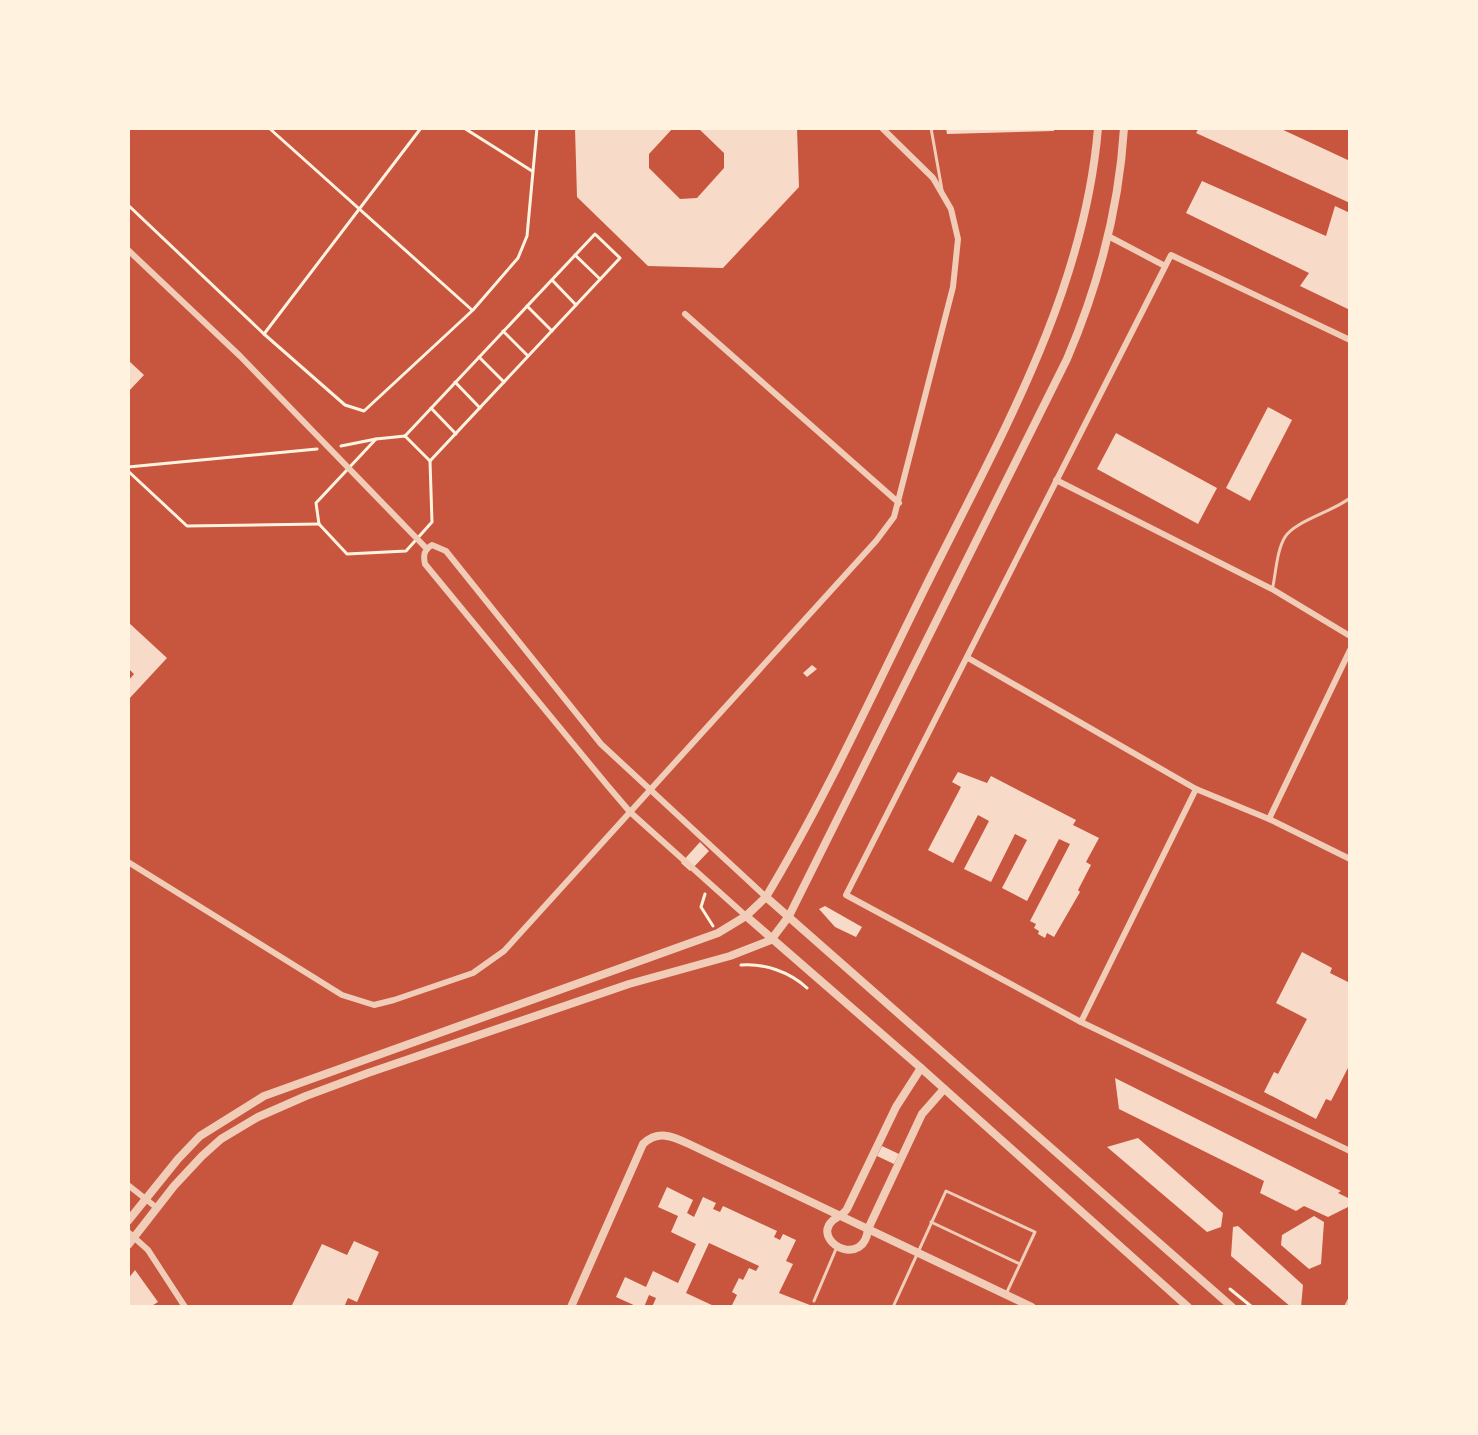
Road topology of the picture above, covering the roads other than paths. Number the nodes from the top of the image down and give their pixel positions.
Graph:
1 (882, 128) edge
2 (931, 128) edge
3 (1098, 128) edge
4 (1124, 128) edge
5 (943, 193) junction
6 (1110, 237) junction
7 (128, 250) edge
8 (1165, 266) junction
9 (685, 314) dead end
10 (1350, 340) edge
11 (1056, 480) junction
12 (1350, 498) edge
13 (899, 503) junction
14 (427, 549) junction
15 (1272, 589) junction
16 (1350, 636) edge
17 (1350, 650) edge
18 (968, 658) junction
19 (652, 789) junction
20 (1196, 789) junction
21 (630, 812) junction
22 (1269, 819) junction
23 (1350, 859) edge
24 (128, 862) edge
25 (766, 897) junction
26 (746, 916) junction
27 (789, 916) junction
28 (771, 940) junction
29 (1081, 1022) junction
30 (921, 1068) junction
31 (944, 1089) junction
32 (1350, 1151) edge
33 (128, 1185) edge
34 (146, 1198) junction
35 (157, 1208) junction
36 (842, 1217) junction
37 (128, 1221) edge
38 (931, 1222) junction
39 (868, 1229) junction
40 (131, 1234) edge
41 (128, 1245) edge
42 (837, 1246) junction
43 (917, 1253) junction
44 (1020, 1264) junction
45 (1006, 1295) junction
46 (814, 1301) dead end
47 (1350, 1301) edge
48 (185, 1307) edge
49 (571, 1307) edge
50 (893, 1307) edge
51 (1032, 1307) edge
52 (1188, 1307) edge
53 (1232, 1307) edge
54 (1347, 1307) edge

1 - 5 street
2 - 5 lane
3 - 25 street
4 - 6 street
5 - 13 street
6 - 8 street
6 - 27 street
7 - 14 street
8 - 10 street
8 - 11 street
9 - 13 street
11 - 15 street
11 - 18 street
12 - 15 lane
13 - 19 street
14 - 19 street
14 - 21 street
15 - 16 street
17 - 22 street
18 - 20 street
18 - 29 street
19 - 21 street
19 - 25 street
20 - 22 street
20 - 29 street
21 - 24 street
21 - 26 street
22 - 23 street
25 - 26 street
25 - 27 street
26 - 28 street
26 - 34 street
27 - 28 street
27 - 53 street
28 - 30 street
28 - 35 street
29 - 32 street
30 - 31 street
30 - 36 street
31 - 39 street
31 - 52 street
33 - 34 street
34 - 35 street
34 - 37 street
35 - 40 street
36 - 39 street
36 - 42 street
36 - 49 street
38 - 43 lane
38 - 44 lane
38 - 44 lane
39 - 42 street
39 - 43 street
40 - 41 street
40 - 48 street
42 - 46 lane
43 - 45 street
43 - 50 lane
44 - 45 lane
45 - 51 street
47 - 54 street

